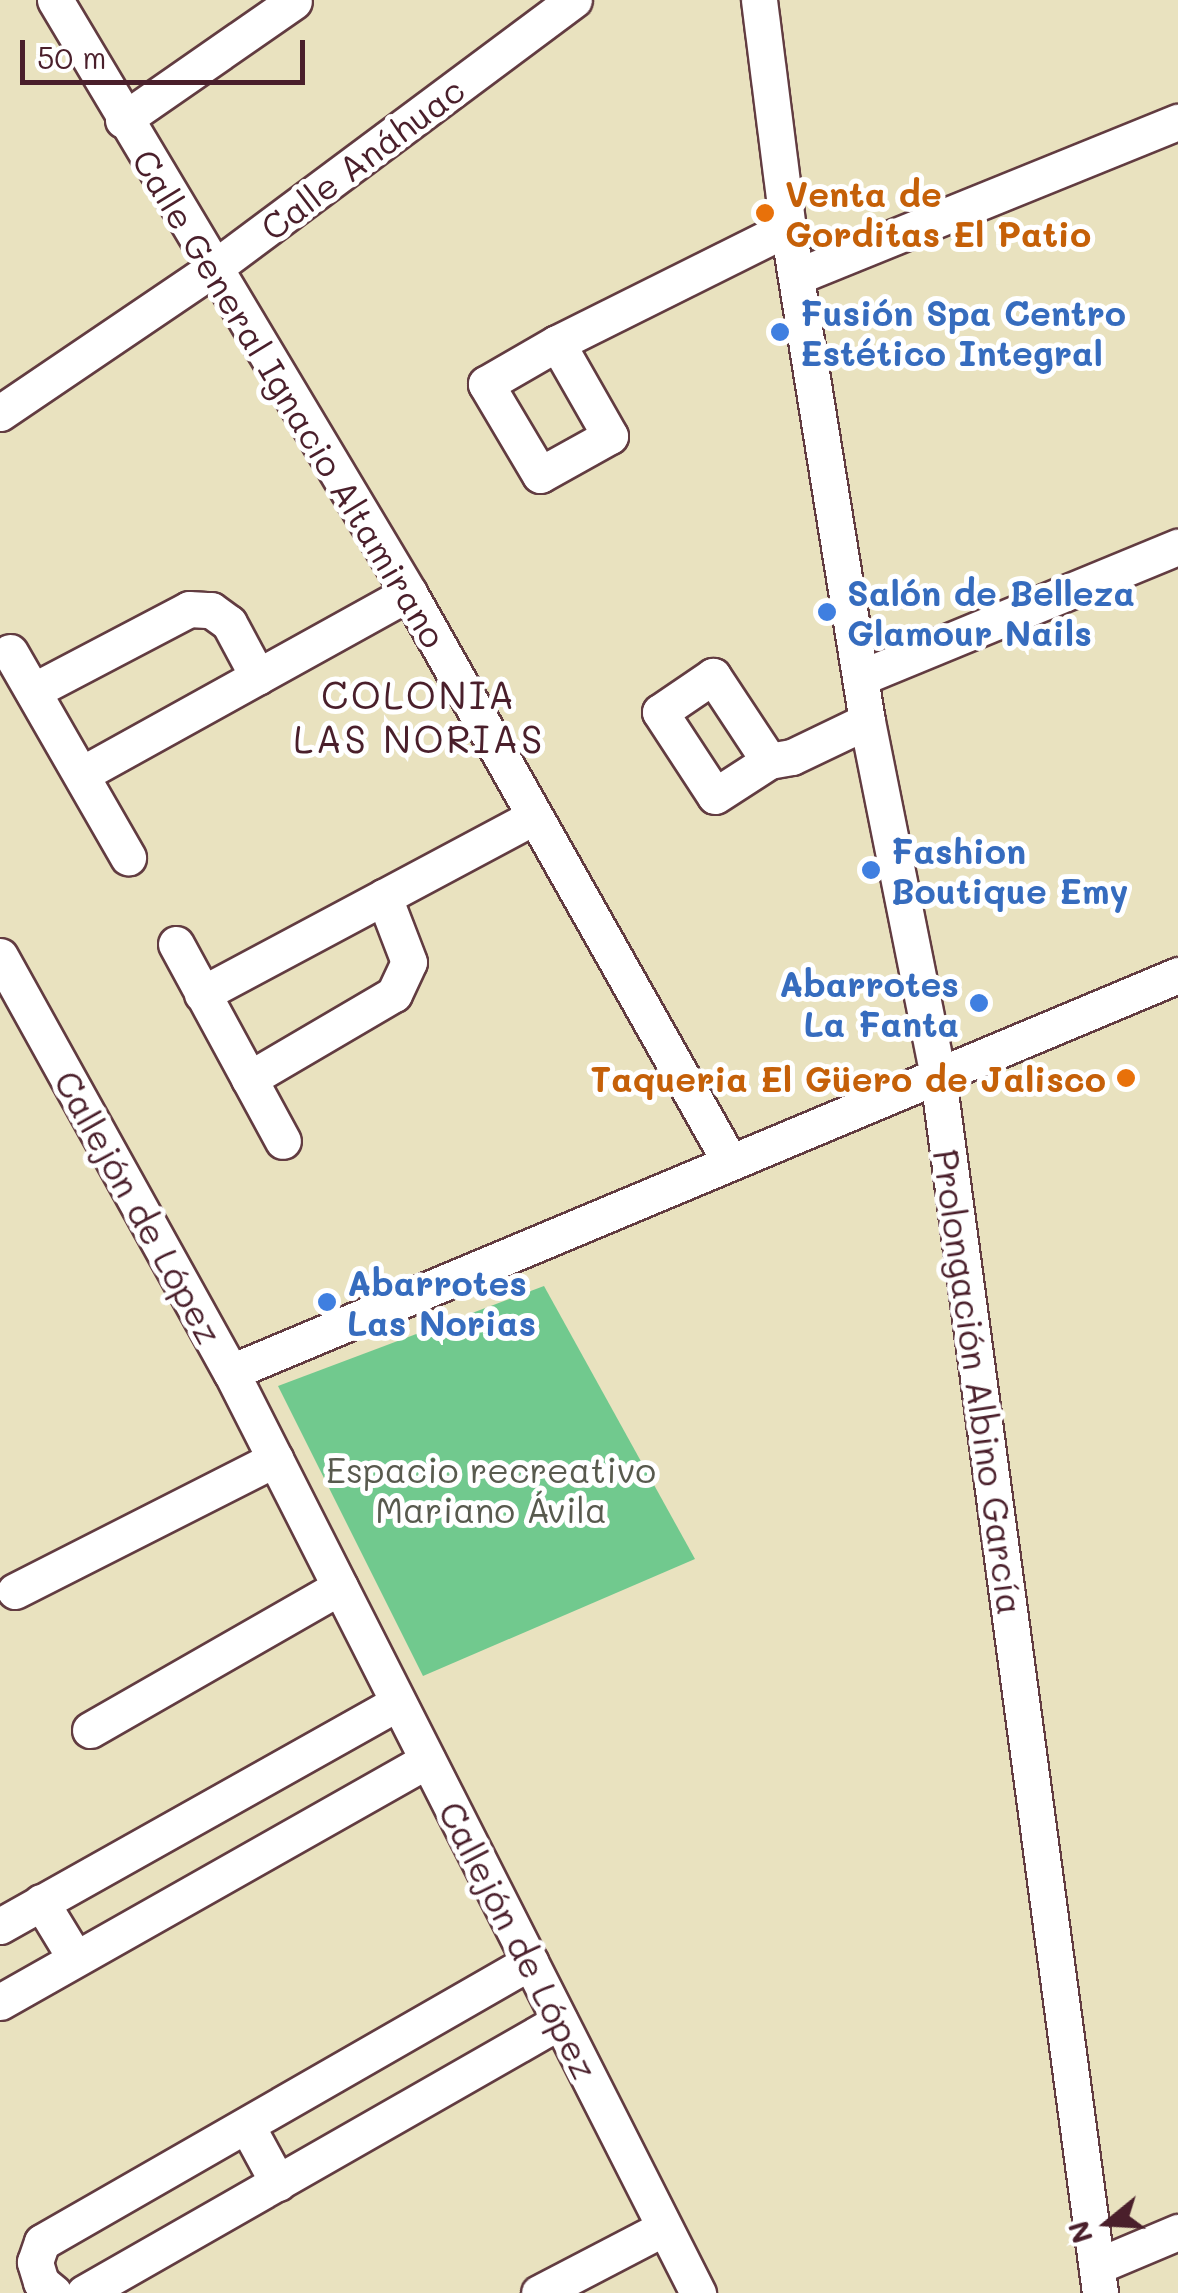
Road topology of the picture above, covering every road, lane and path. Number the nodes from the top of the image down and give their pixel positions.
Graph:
1 (55, 0) edge
2 (574, 0) edge
3 (759, 0) edge
4 (294, 1) edge
5 (123, 120) junction
6 (1178, 122) edge
7 (788, 228) junction
8 (214, 268) junction
9 (798, 276) junction
10 (557, 343) dead end
11 (0, 414) edge
12 (1178, 547) edge
13 (408, 593) junction
14 (10, 652) dead end
15 (258, 677) junction
16 (862, 677) junction
17 (34, 690) junction
18 (867, 721) junction
19 (769, 762) dead end
20 (82, 774) junction
21 (534, 817) junction
22 (128, 857) dead end
23 (384, 898) junction
24 (176, 944) dead end
25 (0, 956) edge
26 (1178, 975) edge
27 (202, 994) junction
28 (938, 1077) junction
29 (249, 1079) junction
30 (283, 1141) dead end
31 (730, 1162) junction
32 (231, 1372) junction
33 (275, 1459) junction
34 (340, 1587) junction
35 (15, 1591) dead end
36 (398, 1703) junction
37 (90, 1730) dead end
38 (427, 1760) junction
39 (42, 1902) junction
40 (0, 1926) edge
41 (76, 1958) junction
42 (530, 1962) junction
43 (0, 2002) edge
44 (560, 2020) junction
45 (247, 2126) junction
46 (278, 2182) junction
47 (664, 2228) junction
48 (1178, 2232) edge
49 (1098, 2280) edge
50 (688, 2290) edge
51 (54, 2293) edge
52 (84, 2293) edge
53 (539, 2293) edge

1 - 5 street, Calle General Ignacio Altamirano
2 - 8 street, Calle Anáhuac
3 - 7 street, Prolongación Albino García
4 - 5 street
5 - 8 street, Calle General Ignacio Altamirano
6 - 9 street
7 - 9 street, Prolongación Albino García
7 - 10 street
8 - 11 street, Calle Anáhuac
8 - 13 street, Calle General Ignacio Altamirano
9 - 16 street, Prolongación Albino García
12 - 16 street
13 - 15 street
13 - 21 street, Calle General Ignacio Altamirano
14 - 17 street
15 - 17 street
15 - 20 street
16 - 18 street, Prolongación Albino García
17 - 20 street
18 - 19 street
18 - 28 street, Prolongación Albino García
20 - 22 street
21 - 23 street
21 - 31 street, Calle General Ignacio Altamirano
23 - 27 street
23 - 29 street
24 - 27 street
25 - 32 street, Callejón de López
26 - 28 street
27 - 29 street
28 - 31 street
28 - 49 street, Prolongación Albino García
29 - 30 street
31 - 32 street
32 - 33 street, Callejón de López
33 - 34 street, Callejón de López
33 - 35 street
34 - 36 street, Callejón de López
34 - 37 street
36 - 38 street, Callejón de López
36 - 39 street
38 - 41 street
38 - 42 street, Callejón de López
39 - 40 street
39 - 41 street
41 - 43 street
42 - 44 street, Callejón de López
42 - 45 street
44 - 46 street
44 - 47 street, Callejón de López
45 - 46 street
45 - 51 street
46 - 52 street
47 - 50 street, Callejón de López
47 - 53 street
48 - 49 street

